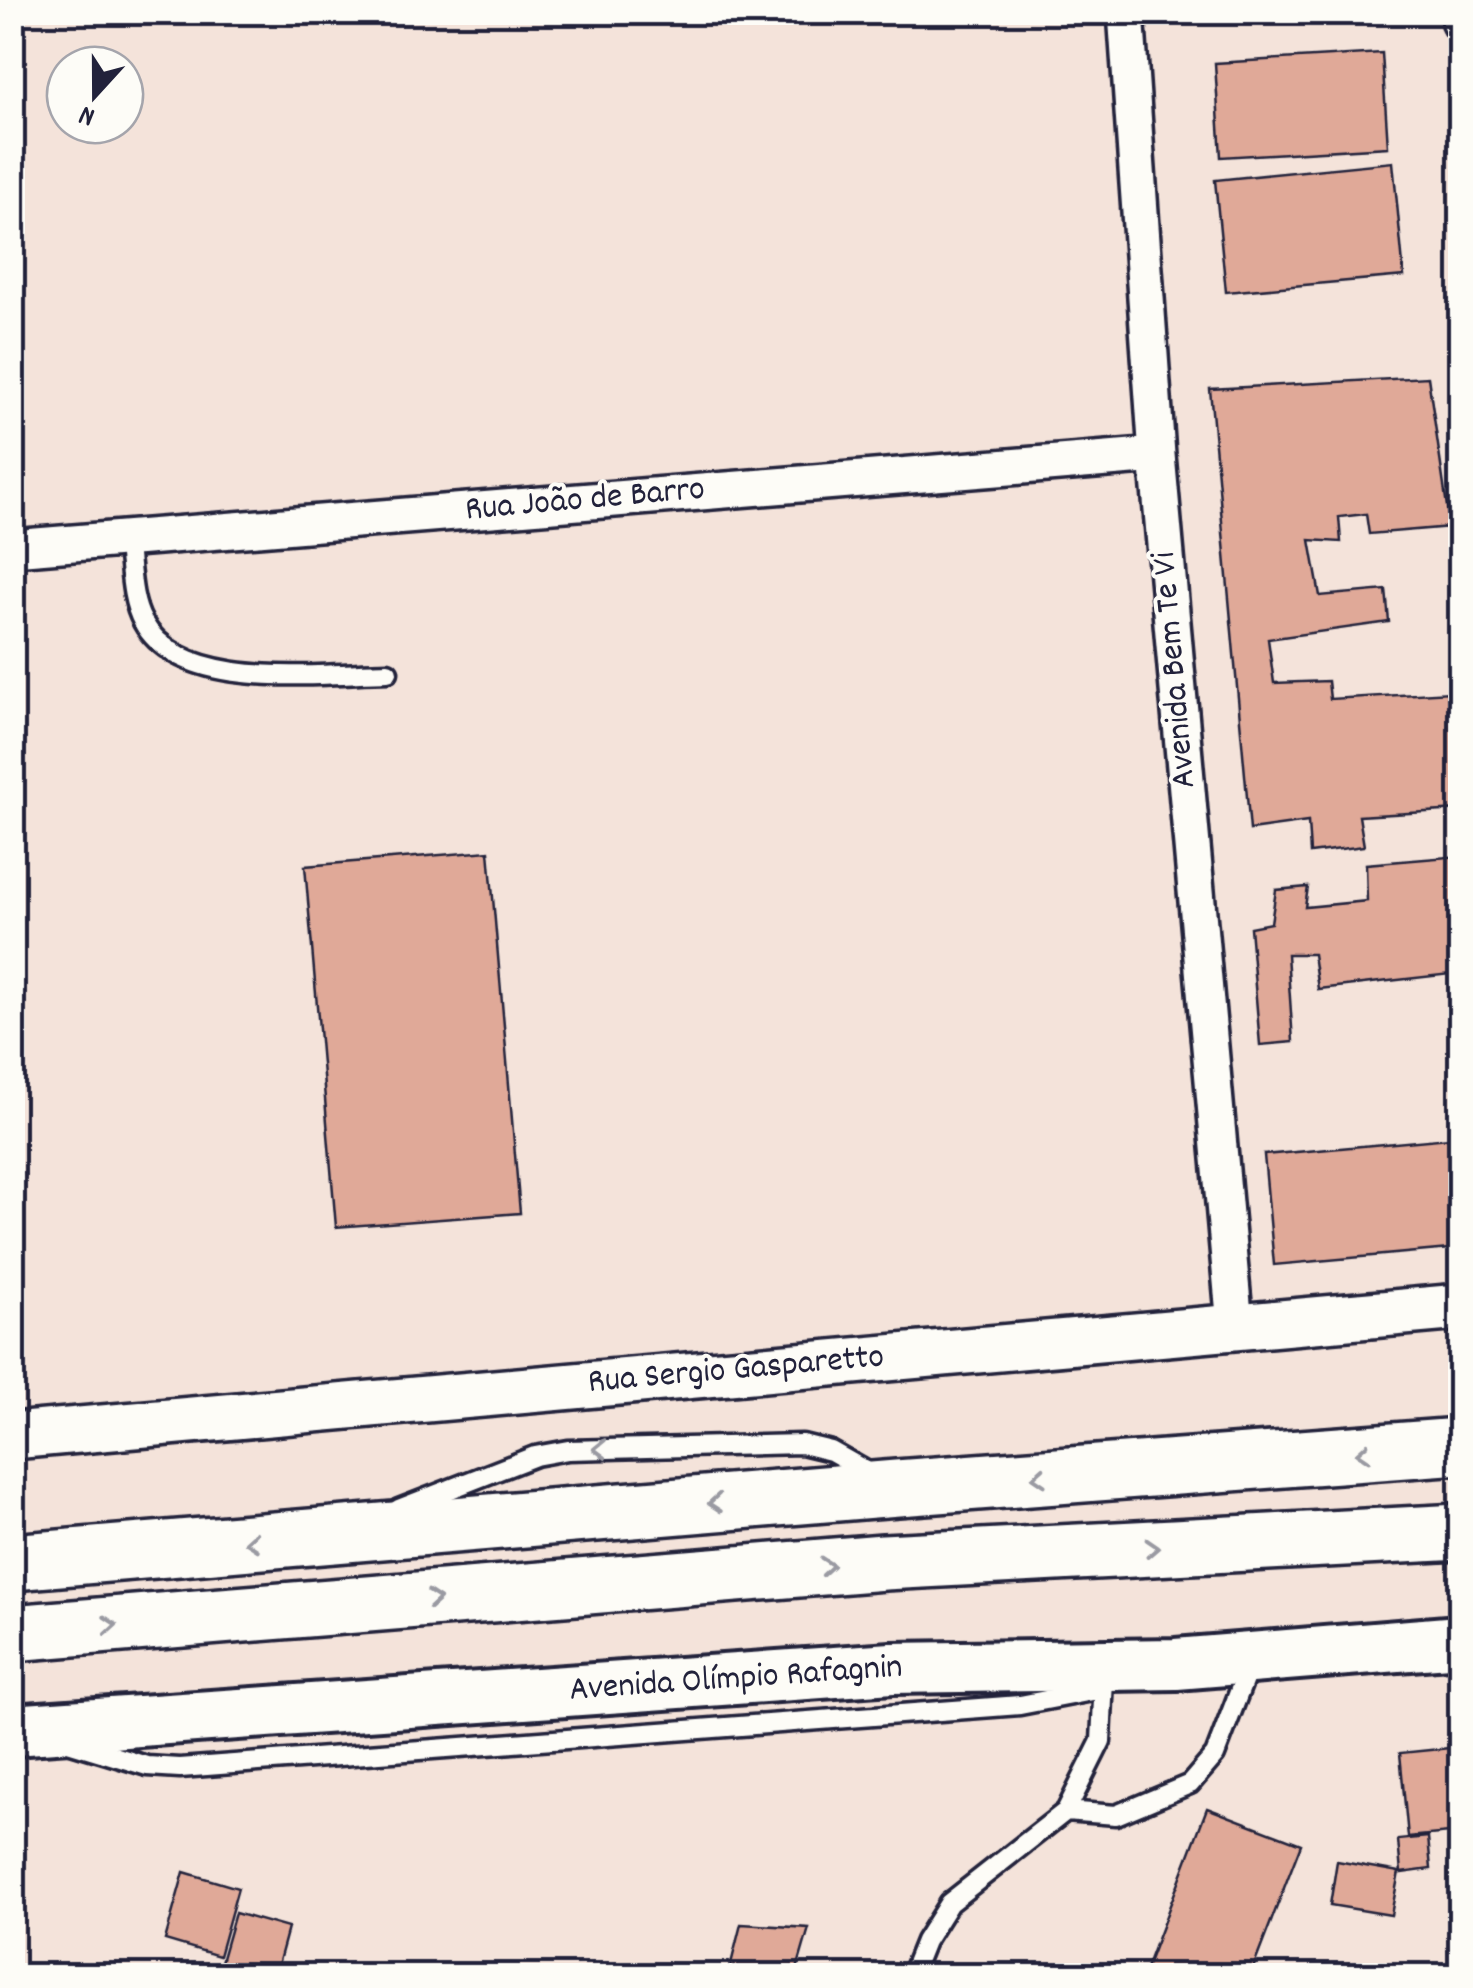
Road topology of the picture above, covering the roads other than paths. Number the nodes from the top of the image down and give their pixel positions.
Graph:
1 (1126, 12) edge
2 (1460, 12) edge
3 (1460, 23) edge
4 (1157, 455) junction
5 (128, 539) junction
6 (12, 548) edge
7 (388, 672) dead end
8 (1460, 1307) edge
9 (1235, 1326) junction
10 (12, 1436) edge
11 (1460, 1446) edge
12 (1460, 1532) edge
13 (12, 1562) edge
14 (12, 1633) edge
15 (1460, 1641) edge
16 (1253, 1656) junction
17 (1104, 1676) junction
18 (19, 1730) edge
19 (1066, 1811) junction
20 (911, 1976) edge

1 - 4 street, Avenida Bem Te Vi
2 - 3 street
4 - 5 street, Rua João de Barro
4 - 9 street, Avenida Bem Te Vi
5 - 6 street, Rua João de Barro
5 - 7 lane
8 - 9 street, Rua Sergio Gasparetto
9 - 10 street, Rua Sergio Gasparetto
11 -> 13 highway
14 -> 12 highway
15 - 16 main road, Avenida Olímpio Rafagnin
16 - 17 main road, Avenida Olímpio Rafagnin
16 - 19 lane
17 - 18 main road, Avenida Olímpio Rafagnin
17 - 19 lane
19 - 20 lane

